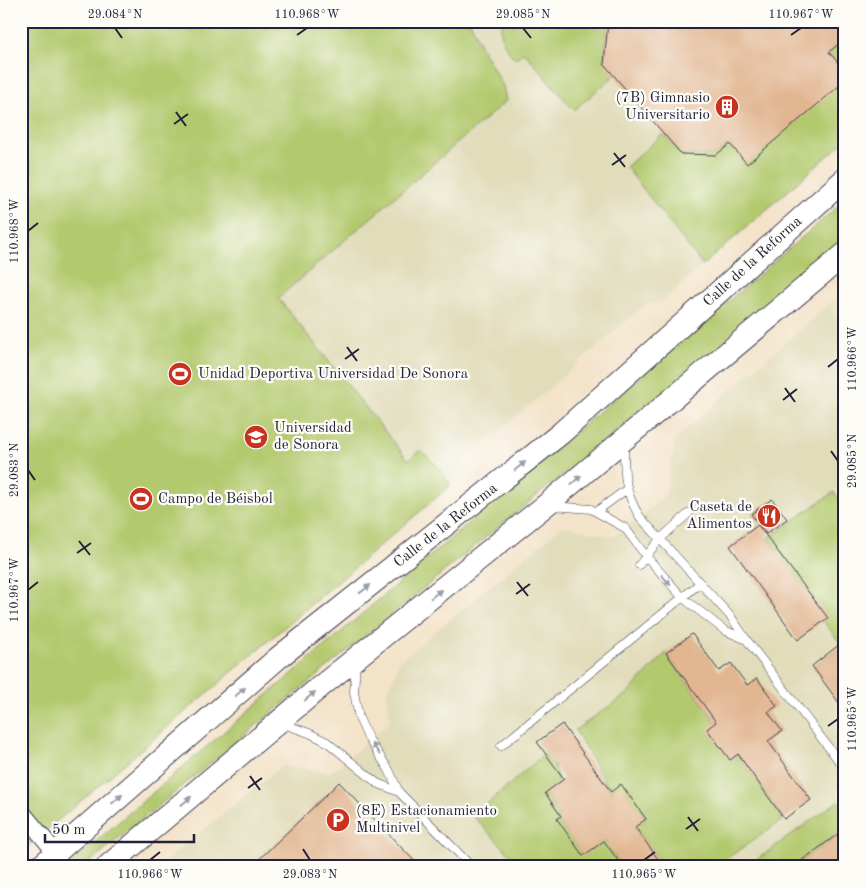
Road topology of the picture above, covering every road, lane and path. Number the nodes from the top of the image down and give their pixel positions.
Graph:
1 (845, 179) edge
2 (845, 254) edge
3 (624, 439) junction
4 (627, 489) junction
5 (546, 505) junction
6 (597, 511) junction
7 (689, 513) dead end
8 (660, 539) junction
9 (646, 556) junction
10 (639, 565) dead end
11 (700, 583) junction
12 (682, 598) junction
13 (746, 639) junction
14 (356, 658) junction
15 (279, 723) junction
16 (501, 746) dead end
17 (845, 769) edge
18 (399, 792) junction
19 (21, 811) edge
20 (54, 862) edge
21 (108, 866) edge
22 (470, 866) edge

20 -> 1 main road, Calle de la Reforma
2 - 3 main road
3 - 4 lane
5 -> 3 main road
4 - 6 lane
4 - 8 lane
5 - 6 lane
14 -> 5 main road
6 - 9 lane
7 - 8 lane
8 - 9 lane
8 - 11 lane
9 - 10 lane
9 -> 12 lane
11 - 12 lane
11 - 13 lane
12 - 13 lane
12 - 16 lane
13 - 17 lane
15 -> 14 main road
18 -> 14 lane
15 - 18 lane
21 -> 15 main road
18 - 22 lane
19 - 20 street

